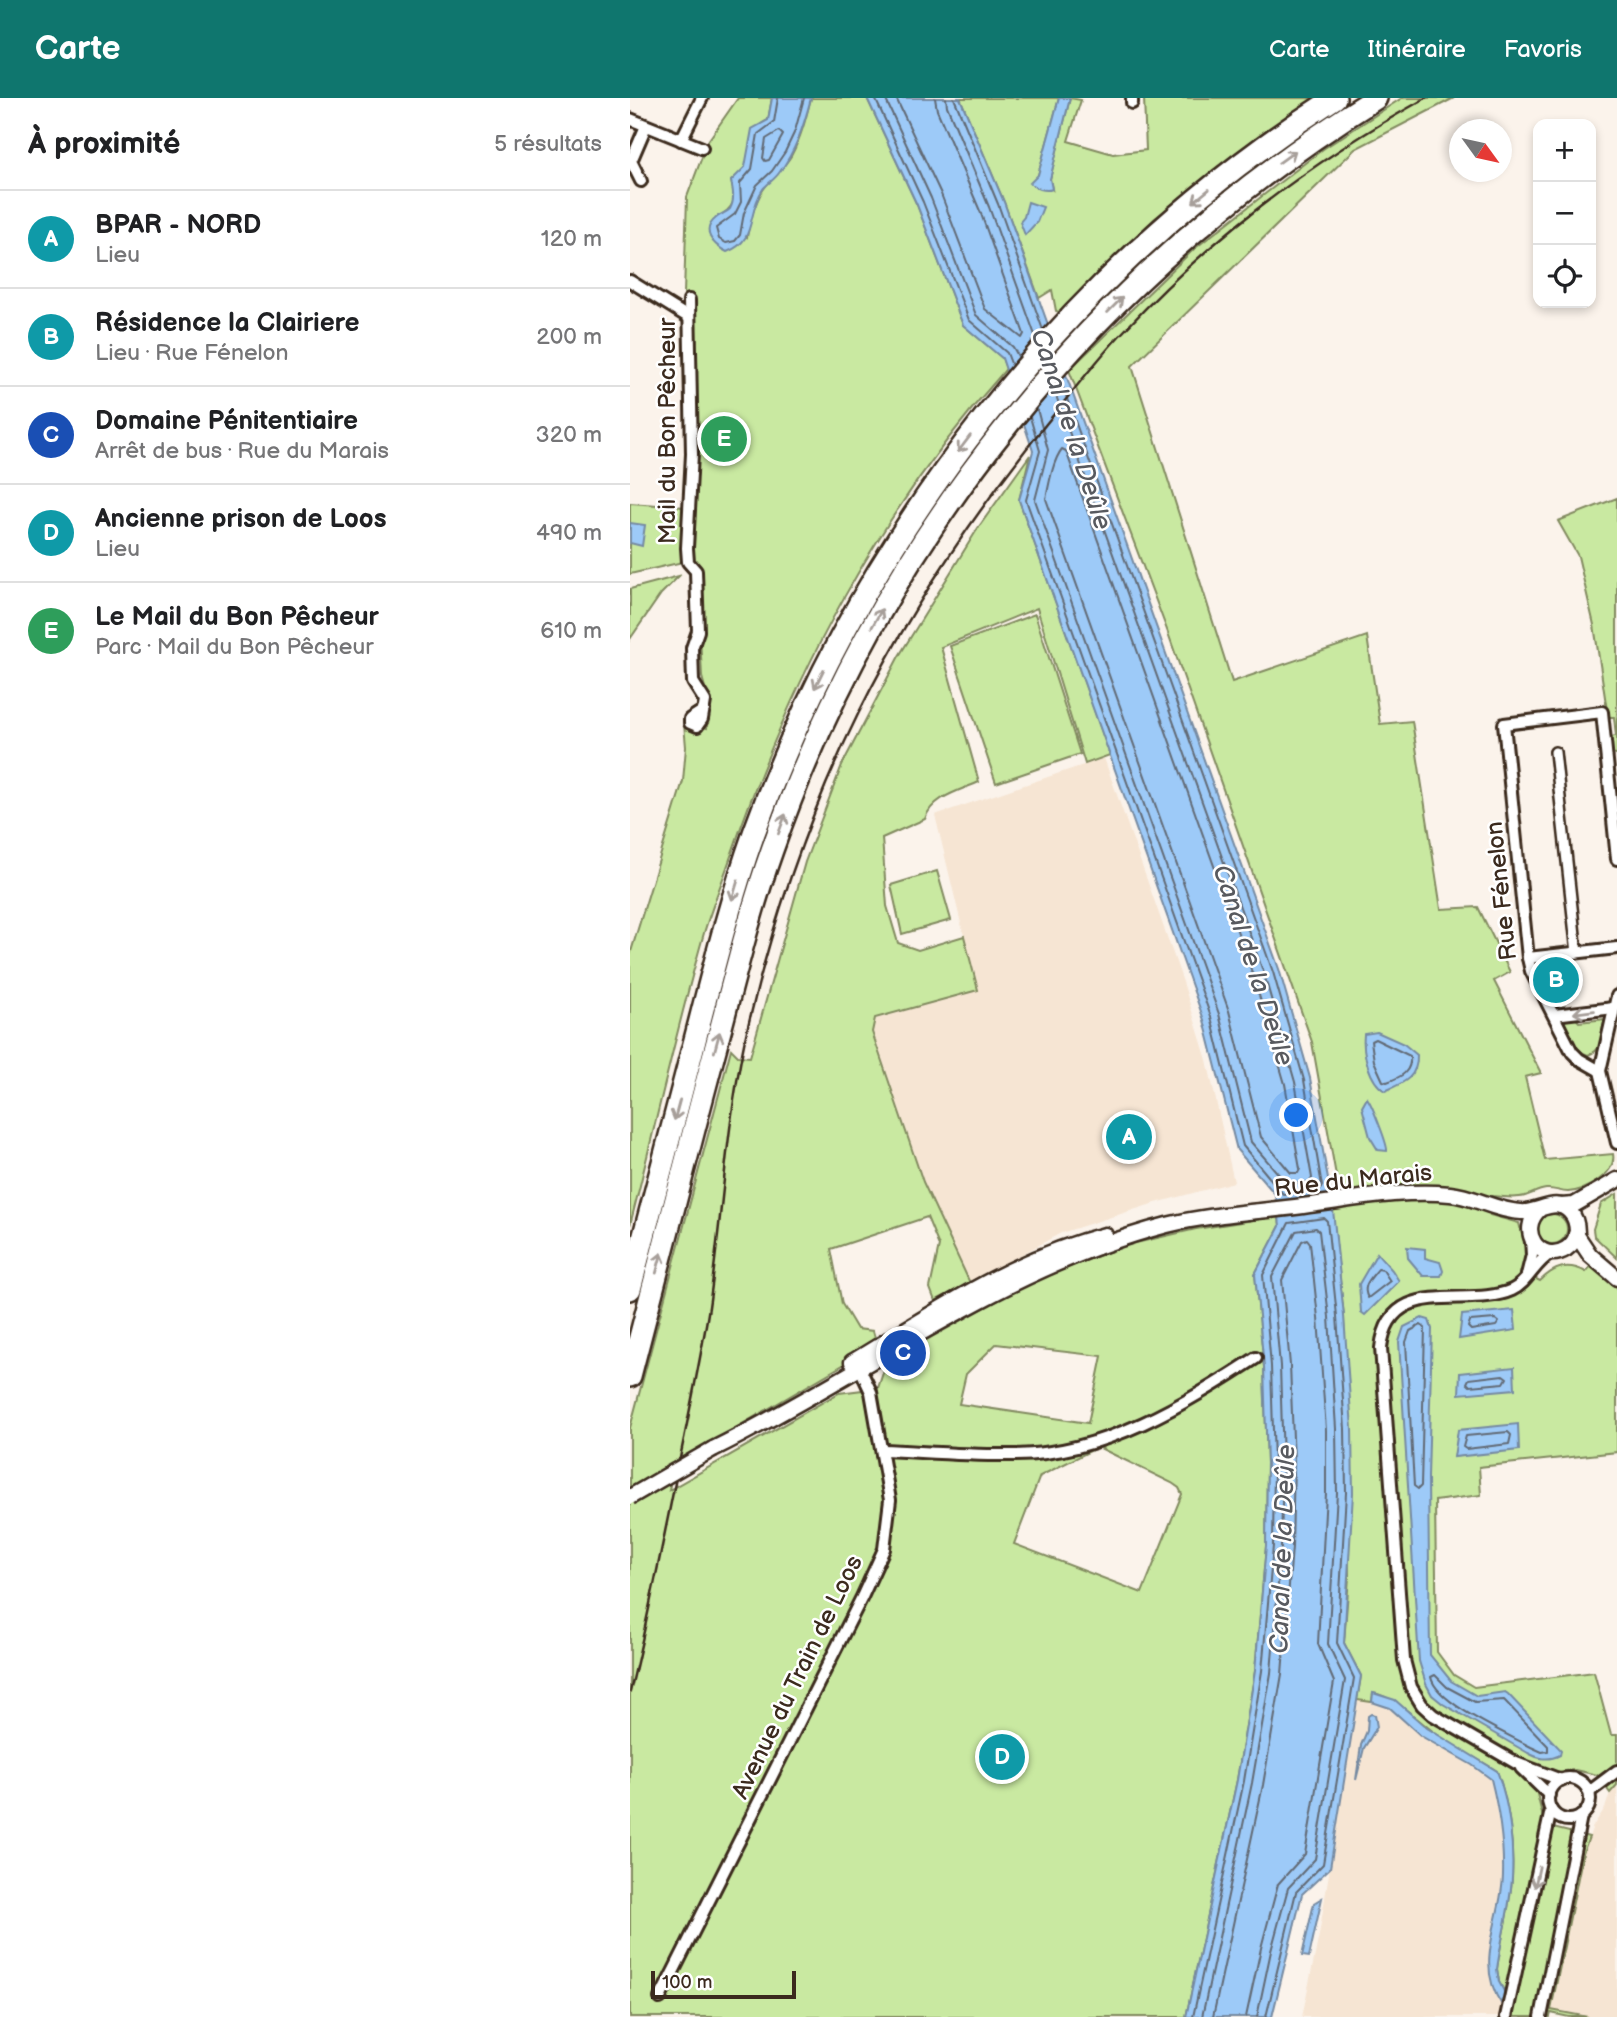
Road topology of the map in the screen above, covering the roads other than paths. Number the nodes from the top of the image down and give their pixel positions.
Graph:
1 (702, 98) edge
2 (1335, 98) edge
3 (1376, 98) edge
4 (630, 120) edge
5 (646, 126) junction
6 (681, 140) junction
7 (702, 148) dead end
8 (641, 181) dead end
9 (630, 281) edge
10 (689, 300) dead end
11 (688, 317) junction
12 (704, 710) dead end
13 (1555, 752) dead end
14 (1612, 760) edge
15 (1616, 838) edge
16 (1617, 859) edge
17 (1617, 948) edge
18 (1577, 953) junction
19 (1528, 958) junction
20 (1616, 1002) edge
21 (1554, 1016) junction
22 (1611, 1043) edge
23 (1600, 1071) junction
24 (1617, 1143) edge
25 (1617, 1180) edge
26 (1596, 1194) junction
27 (1561, 1206) junction
28 (1540, 1209) junction
29 (1504, 1212) junction
30 (1576, 1229) junction
31 (1530, 1234) junction
32 (1555, 1252) junction
33 (1600, 1264) junction
34 (1526, 1278) junction
35 (1617, 1278) edge
36 (630, 1289) edge
37 (1256, 1358) dead end
38 (859, 1364) junction
39 (630, 1376) edge
40 (883, 1450) junction
41 (630, 1497) edge
42 (1516, 1763) junction
43 (1617, 1771) edge
44 (1560, 1780) junction
45 (1589, 1792) junction
46 (1549, 1795) junction
47 (1551, 1810) junction
48 (1581, 1816) junction
49 (660, 1998) dead end
50 (1506, 2017) edge
51 (1541, 2017) edge

1 - 6 street
2 -> 36 highway
39 -> 3 highway
4 - 5 street
5 - 6 street
5 - 8 street
6 - 7 street
9 - 11 street
10 - 11 street, Mail du Bon Pêcheur
11 - 12 street, Mail du Bon Pêcheur
13 - 18 street
14 - 15 street
14 - 19 street, Rue Fénelon
15 - 16 street
17 - 18 street
18 - 19 street
19 - 21 street, Rue Fénelon
20 -> 21 street
20 - 22 street
21 - 23 street, Rue Fénelon
22 - 23 street
23 - 24 street
25 - 26 street
26 - 27 street
26 - 30 street
27 - 28 street
27 - 30 street
28 - 29 street, Rue du Marais
28 - 31 street
29 - 31 street, Rue du Marais
29 - 38 street, Rue du Marais
30 - 32 street
30 - 33 street
31 - 32 street
31 - 34 street
32 - 33 street
32 - 34 street
33 - 35 street
34 - 42 street
37 - 40 street
38 - 40 street, Avenue du Train de Loos
38 - 41 street, Rue du Marais, bridge
40 - 49 street, Avenue du Train de Loos
42 - 44 street
42 - 46 street
43 - 45 street
44 - 45 street
44 - 46 street
45 - 48 street
46 - 47 street
47 - 48 street
47 -> 50 street
48 - 51 street

